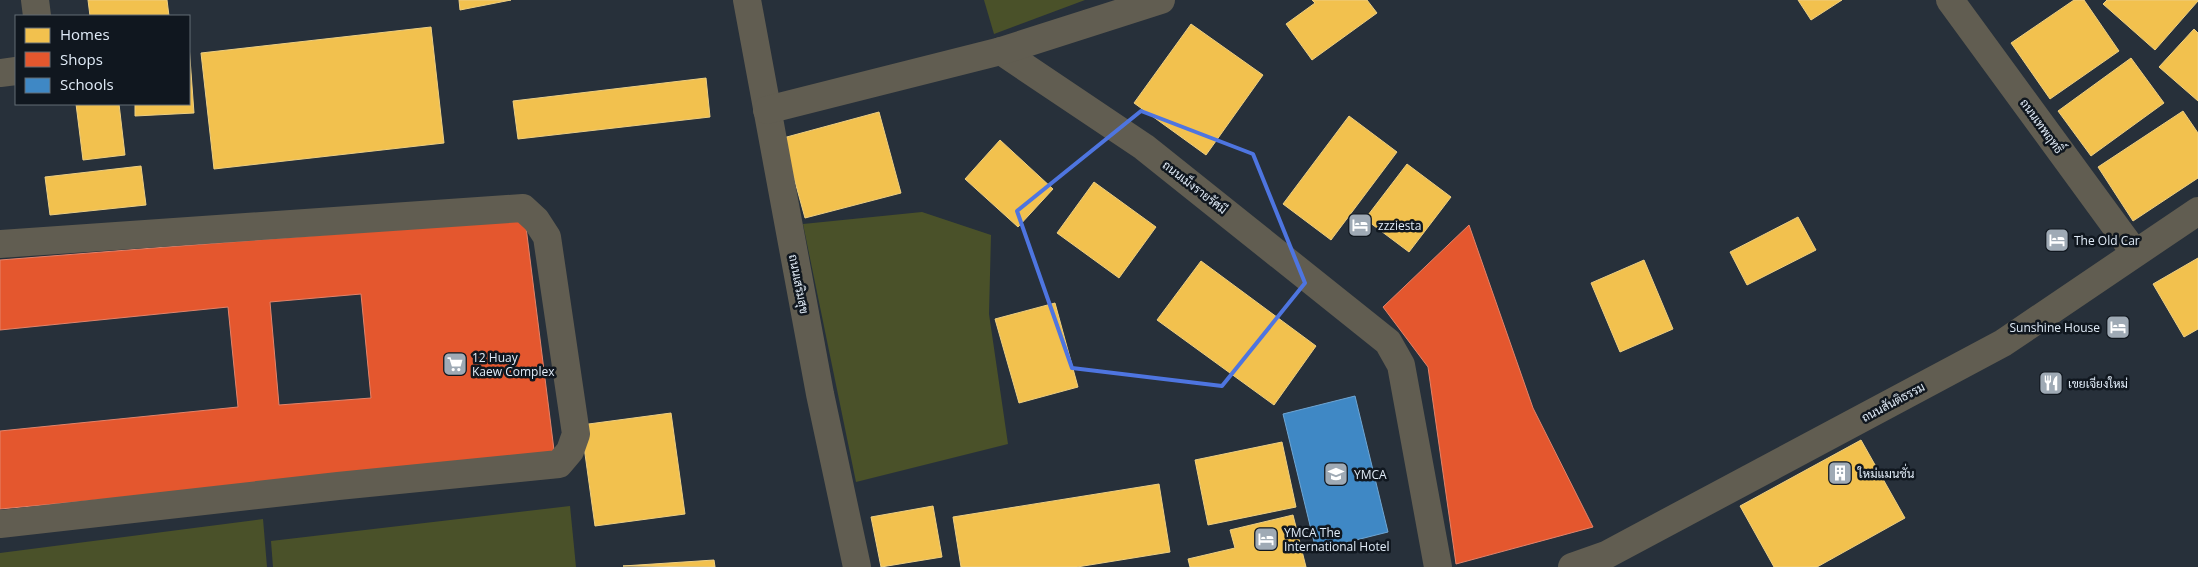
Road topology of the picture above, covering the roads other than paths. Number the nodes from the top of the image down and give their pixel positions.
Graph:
1 (35, 0) edge
2 (747, 0) edge
3 (1162, 0) edge
4 (1950, 0) edge
5 (36, 15) edge
6 (1000, 50) junction
7 (15, 71) edge
8 (0, 73) edge
9 (767, 110) junction
10 (2198, 211) edge
11 (0, 244) edge
12 (2134, 253) junction
13 (0, 524) edge
14 (857, 567) edge
15 (1438, 567) edge
16 (1572, 567) edge

1 - 5 street
2 - 9 street, ถนนเสริมสุข
3 - 6 street
4 - 12 street, ถนนเทพฤทธิ์
6 - 9 street
6 - 15 street, ถนนเม็งรายรัศมี
7 - 8 street
9 - 14 street, ถนนเสริมสุข
10 - 12 street, ถนนสันติธรรม
11 - 13 street
12 - 16 street, ถนนสันติธรรม

